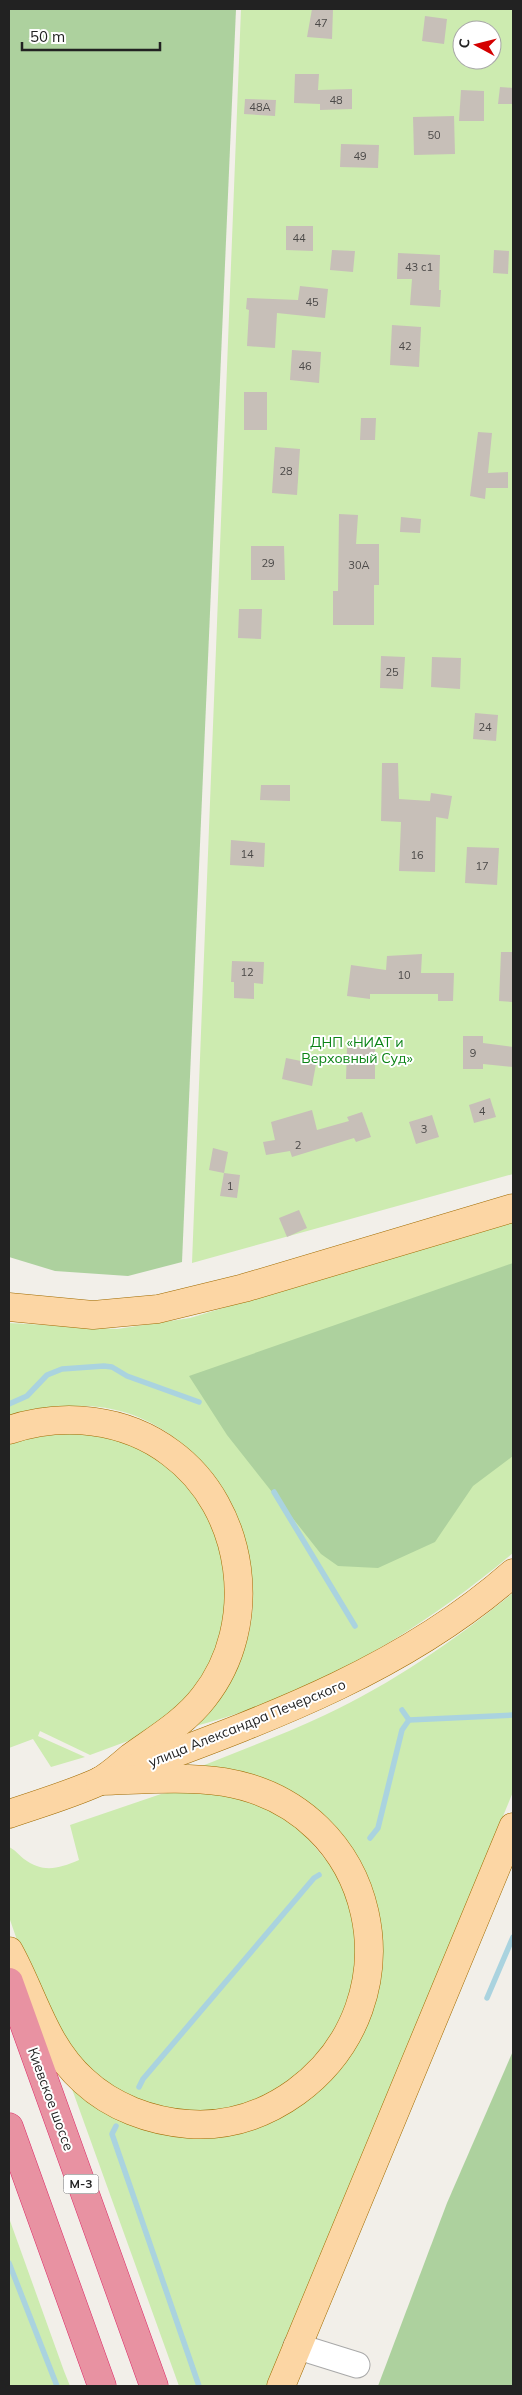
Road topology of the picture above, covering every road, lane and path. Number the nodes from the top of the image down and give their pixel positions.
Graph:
1 (513, 1208) edge
2 (9, 1307) edge
3 (9, 1430) edge
4 (513, 1573) edge
5 (100, 1781) junction
6 (9, 1814) edge
7 (513, 1827) edge
8 (9, 1951) edge
9 (9, 1982) edge
10 (9, 2127) edge
11 (296, 2346) junction
12 (357, 2365) dead end
13 (102, 2386) edge
14 (154, 2386) edge
15 (281, 2386) edge

1 - 2 main road
3 - 5 main road
4 - 5 main road, улица Александра Печерского
5 - 6 main road, улица Александра Печерского
5 - 8 main road
7 - 11 main road
9 - 14 highway, Киевское шоссе / М-3
10 - 13 highway
11 - 12 lane
11 - 15 main road

